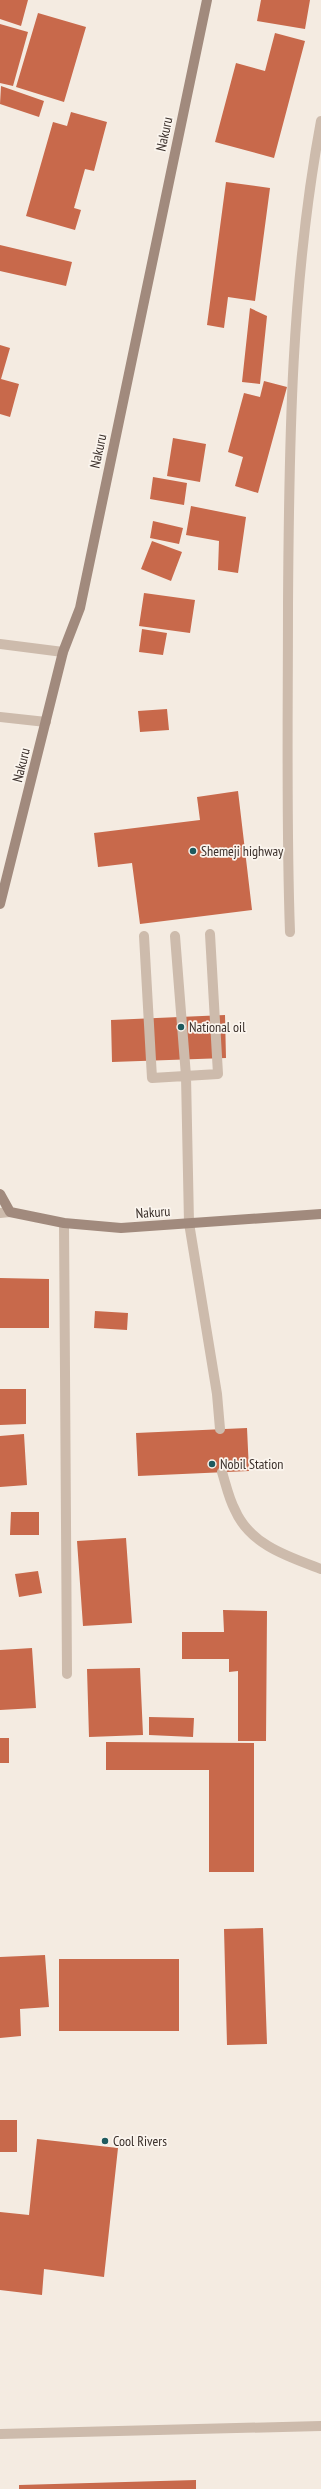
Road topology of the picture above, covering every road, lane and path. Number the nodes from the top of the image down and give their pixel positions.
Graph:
1 (207, 0) edge
2 (321, 121) edge
3 (0, 644) edge
4 (63, 652) junction
5 (0, 717) edge
6 (46, 722) junction
7 (0, 904) edge
8 (290, 932) dead end
9 (210, 934) dead end
10 (144, 936) dead end
11 (176, 936) dead end
12 (186, 1076) junction
13 (0, 1194) edge
14 (5, 1213) edge
15 (321, 1214) edge
16 (64, 1223) junction
17 (189, 1223) junction
18 (220, 1429) dead end
19 (222, 1472) dead end
20 (321, 1569) edge
21 (67, 1674) dead end
22 (321, 2426) edge
23 (0, 2434) edge

1 - 4 main road, Nakuru
2 - 8 street
3 - 4 street
4 - 6 main road, Nakuru
5 - 6 street
6 - 7 main road, Nakuru
9 - 12 street
10 - 12 street
11 - 12 street
12 - 17 street
13 - 14 main road, Nakuru
14 - 16 main road, Nakuru
15 - 17 main road, Nakuru
16 - 17 main road, Nakuru
16 - 21 street
17 - 18 street
19 - 20 street
22 - 23 street

